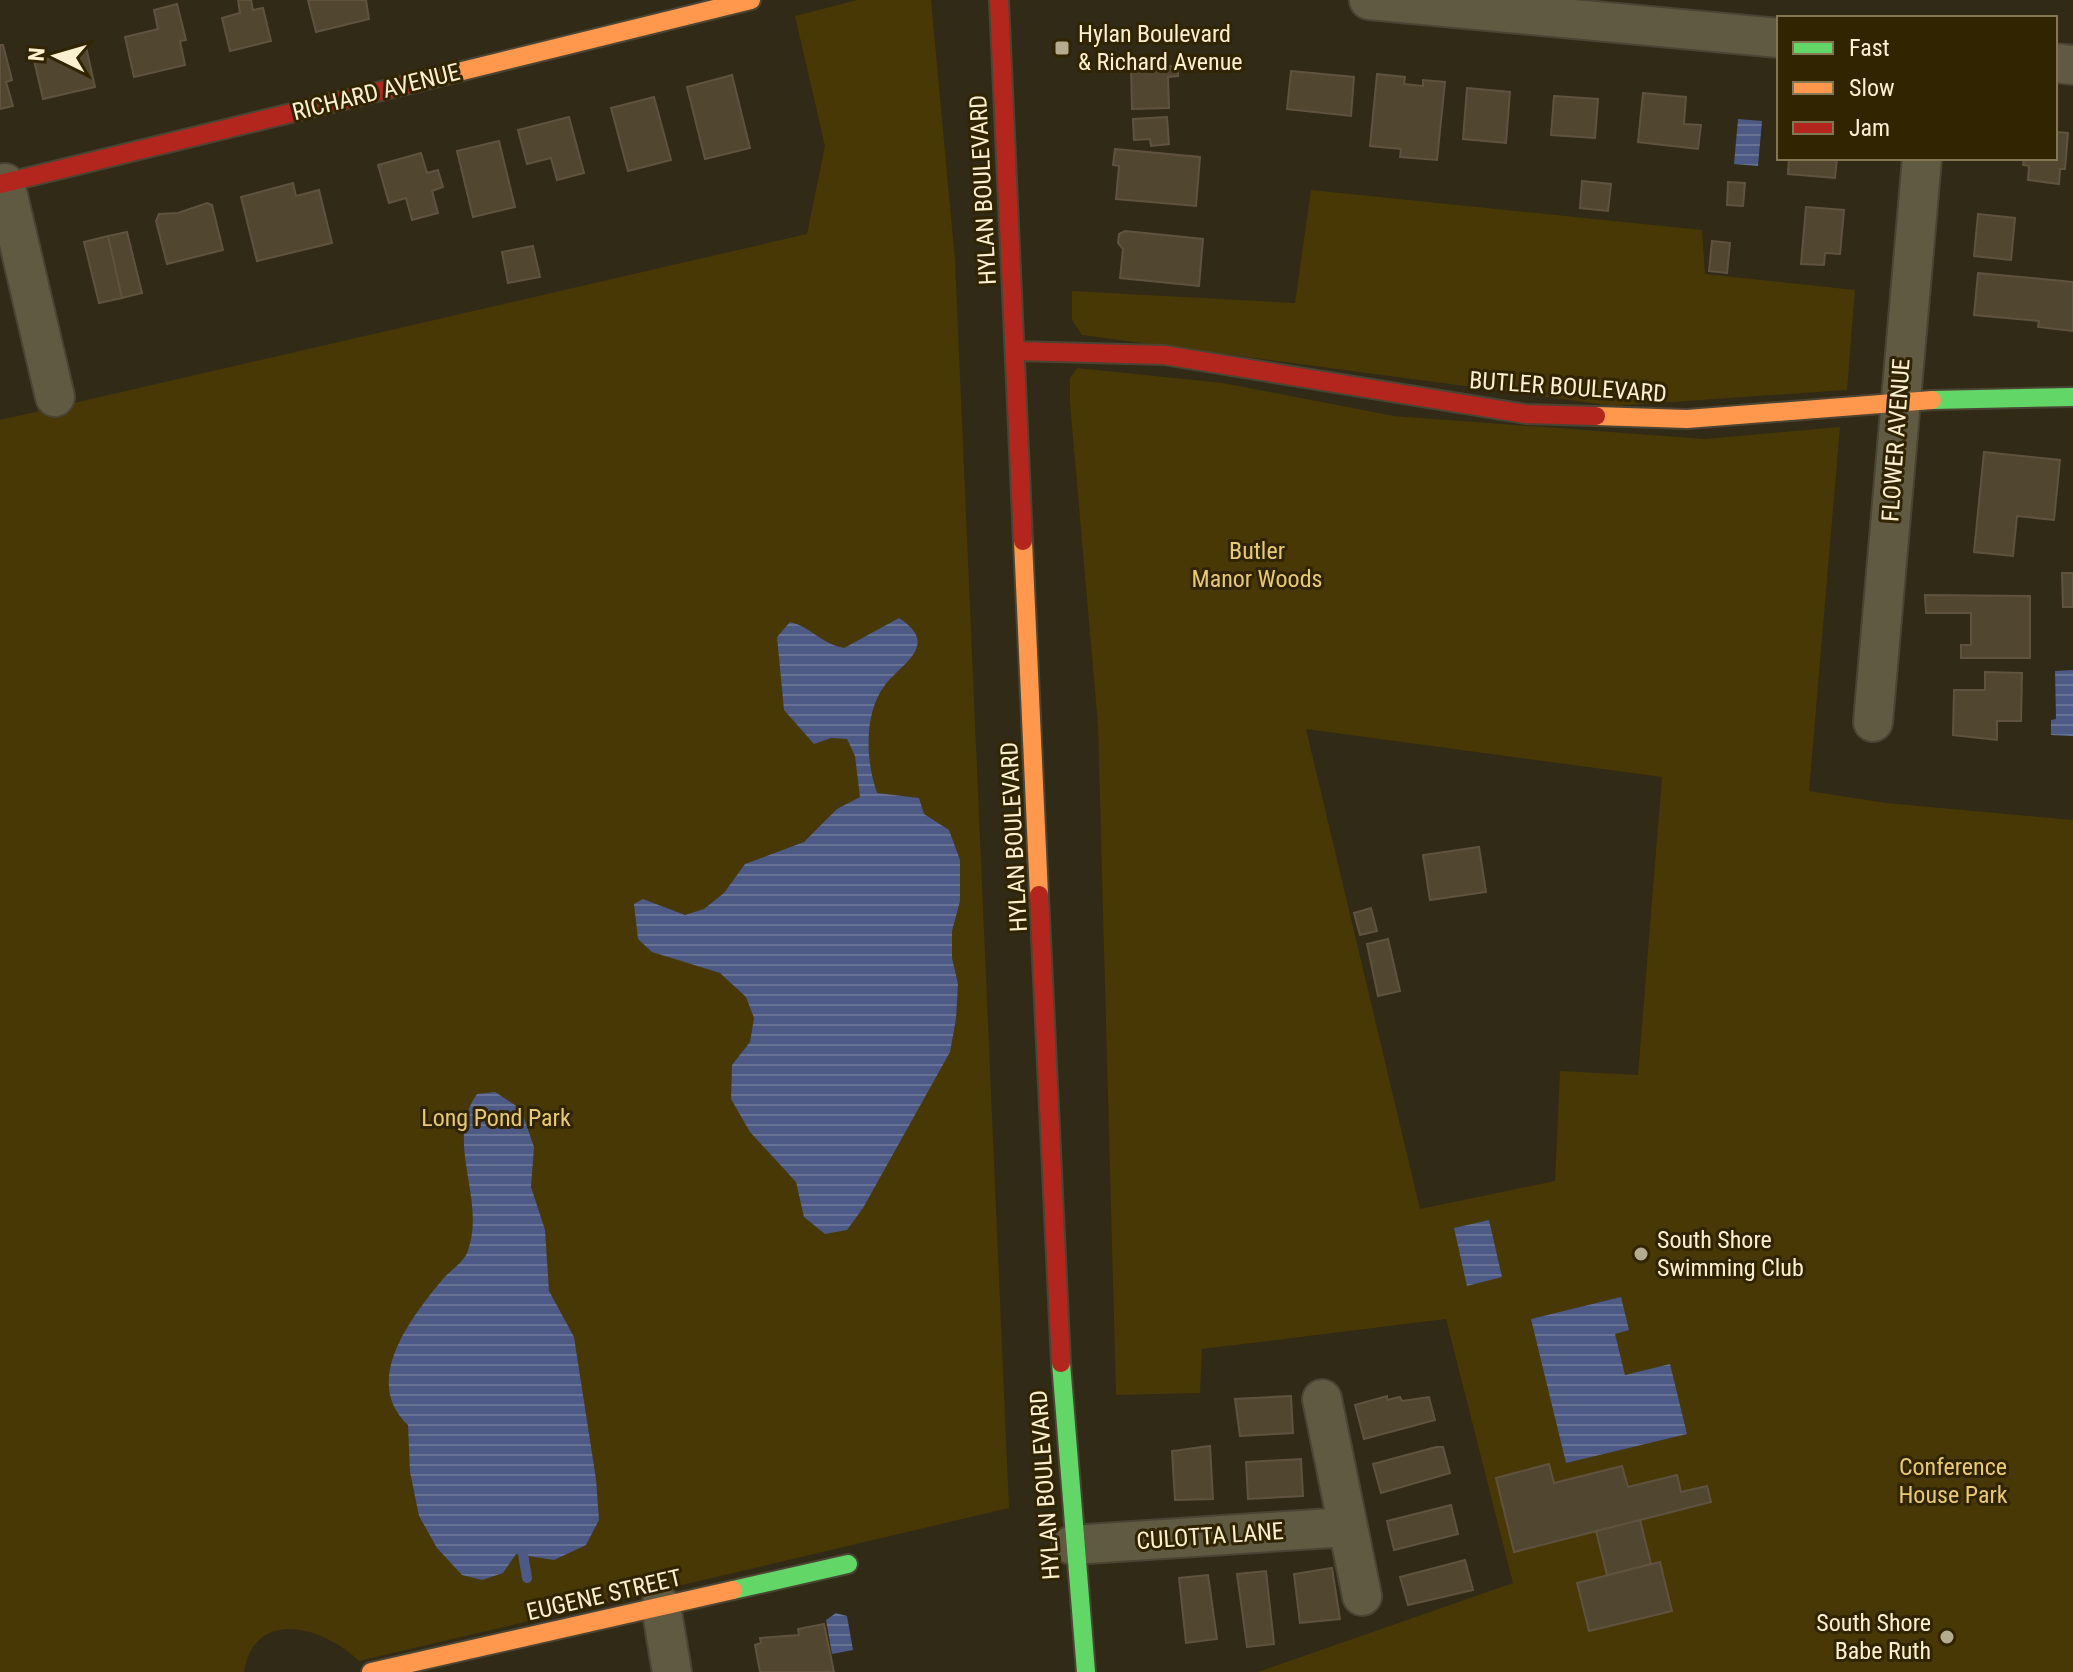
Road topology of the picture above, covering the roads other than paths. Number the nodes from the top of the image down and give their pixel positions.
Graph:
1 (751, 0) edge
2 (999, 0) edge
3 (1369, 0) edge
4 (1777, 38) edge
5 (1922, 160) edge
6 (3, 183) edge
7 (1015, 351) junction
8 (55, 397) dead end
9 (2073, 397) edge
10 (1899, 401) junction
11 (1873, 722) dead end
12 (1322, 1399) dead end
13 (1347, 1527) junction
14 (1072, 1545) junction
15 (848, 1564) dead end
16 (1362, 1596) dead end
17 (661, 1606) junction
18 (371, 1672) edge
19 (672, 1672) edge
20 (1086, 1672) edge

1 - 6 street, RICHARD AVENUE
2 - 7 street, HYLAN BOULEVARD
3 - 4 street
5 - 10 street, FLOWER AVENUE
6 - 8 street
7 - 10 street, BUTLER BOULEVARD
7 - 14 street, HYLAN BOULEVARD
9 - 10 street, BUTLER BOULEVARD
10 - 11 street, FLOWER AVENUE
12 - 13 street
13 - 14 street, CULOTTA LANE
13 - 16 street
14 - 20 street, HYLAN BOULEVARD
15 - 17 street, EUGENE STREET
17 - 18 street, EUGENE STREET
17 - 19 street

